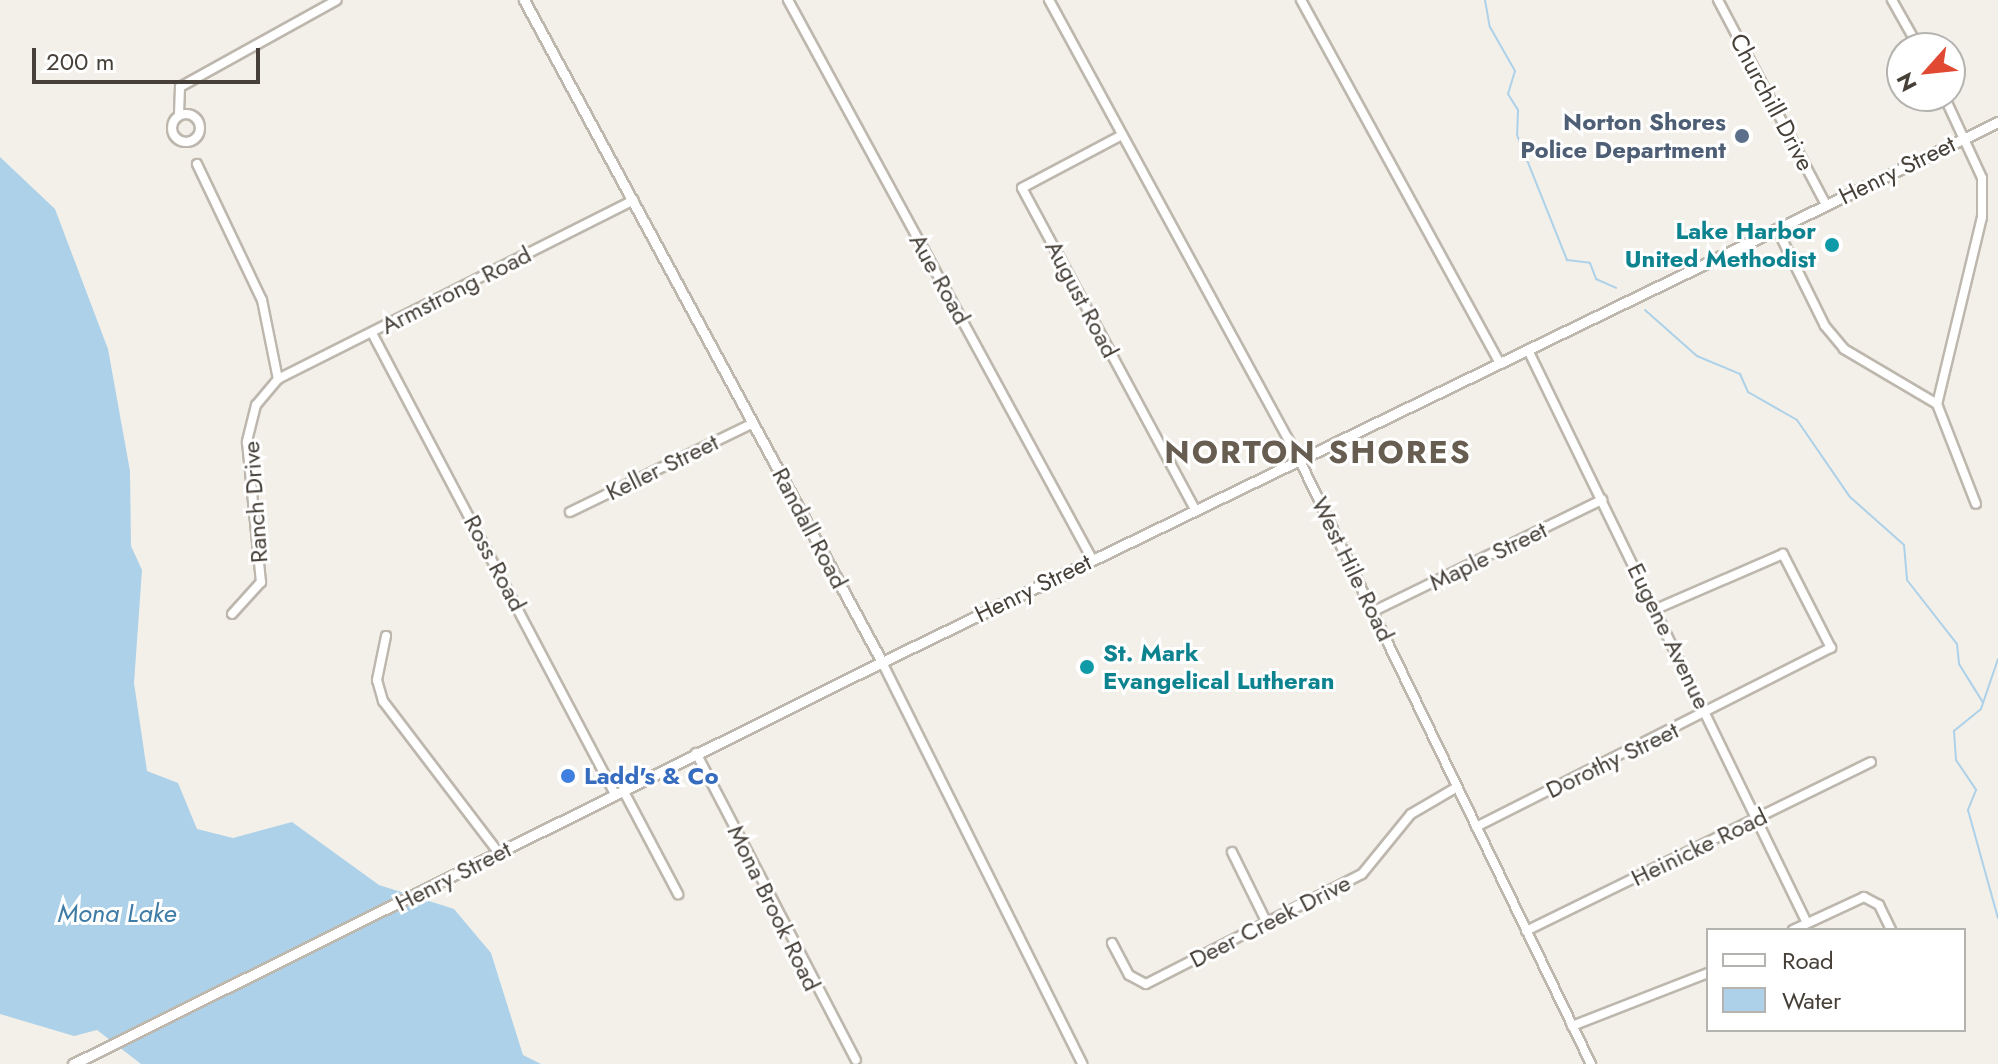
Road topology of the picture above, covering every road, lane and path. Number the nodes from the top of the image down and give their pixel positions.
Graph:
1 (337, 0) edge
2 (524, 0) edge
3 (788, 0) edge
4 (1049, 0) edge
5 (1301, 0) edge
6 (1718, 0) edge
7 (1892, 0) edge
8 (1910, 32) edge
9 (1953, 112) edge
10 (179, 115) dead end
11 (1998, 122) edge
12 (1122, 135) junction
13 (1966, 137) junction
14 (197, 164) dead end
15 (634, 200) junction
16 (1826, 205) junction
17 (1777, 229) junction
18 (372, 333) junction
19 (1528, 350) junction
20 (1500, 363) junction
21 (278, 379) junction
22 (1937, 404) junction
23 (753, 423) junction
24 (1300, 461) junction
25 (1602, 500) junction
26 (1976, 504) dead end
27 (1195, 509) junction
28 (570, 512) dead end
29 (1092, 559) junction
30 (1656, 609) junction
31 (1374, 611) junction
32 (232, 614) dead end
33 (386, 636) dead end
34 (882, 662) junction
35 (1707, 714) junction
36 (696, 753) junction
37 (1871, 762) dead end
38 (1457, 787) junction
39 (619, 792) junction
40 (1757, 819) junction
41 (1476, 827) junction
42 (1232, 852) dead end
43 (499, 853) junction
44 (678, 894) dead end
45 (1267, 923) junction
46 (1807, 923) junction
47 (1797, 928) edge
48 (1890, 928) edge
49 (1526, 931) junction
50 (1112, 943) dead end
51 (1706, 974) edge
52 (1572, 1026) junction
53 (856, 1060) dead end
54 (73, 1064) edge
55 (1082, 1064) edge
56 (1591, 1064) edge

1 - 10 street
2 - 15 street, Randall Road
3 - 29 street, Aue Road
4 - 12 street, West Hile Road
5 - 20 street
6 - 16 street, Churchill Drive
7 - 8 street
9 - 13 street
11 - 13 street, Henry Street
12 - 24 street, West Hile Road
12 - 27 street, August Road
13 - 16 street, Henry Street
13 - 22 street
14 - 21 street
15 - 18 street, Armstrong Road
15 - 23 street, Randall Road
16 - 17 street, Henry Street
17 - 19 street, Henry Street
17 - 22 street
18 - 21 street, Armstrong Road
18 - 39 street, Ross Road
19 - 20 street, Henry Street
19 - 25 street, Eugene Avenue
20 - 24 street, Henry Street
21 - 32 street, Ranch Drive
22 - 26 street
23 - 28 street, Keller Street
23 - 34 street, Randall Road
24 - 27 street, Henry Street
24 - 31 street, West Hile Road
25 - 30 street, Eugene Avenue
25 - 31 street, Maple Street
27 - 29 street, Henry Street
29 - 34 street, Henry Street
30 - 35 street, Eugene Avenue
30 - 35 street, Dorothy Street
31 - 38 street, West Hile Road
33 - 43 street
34 - 36 street, Henry Street
34 - 55 street, Randall Road
35 - 40 street, Eugene Avenue
35 - 41 street, Dorothy Street
36 - 39 street, Henry Street
36 - 53 street, Mona Brook Road
37 - 40 street, Heinicke Road
38 - 41 street, West Hile Road
38 - 45 street, Deer Creek Drive
39 - 43 street, Henry Street
39 - 44 street, Ross Road
40 - 46 street, Eugene Avenue
40 - 49 street, Heinicke Road
41 - 49 street, West Hile Road
42 - 45 street
43 - 54 street, Henry Street
45 - 50 street, Deer Creek Drive
46 - 47 street
46 - 48 street
49 - 52 street, West Hile Road
51 - 52 street
52 - 56 street, West Hile Road

